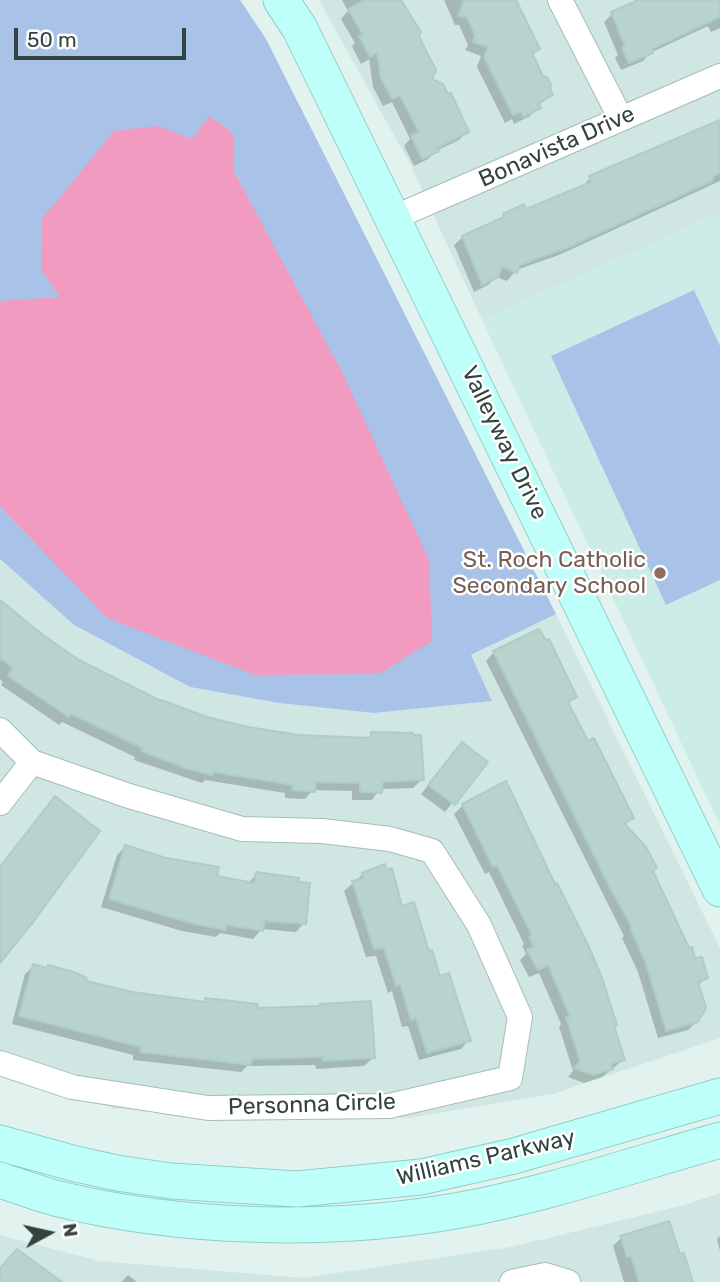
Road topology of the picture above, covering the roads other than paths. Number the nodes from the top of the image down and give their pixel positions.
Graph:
1 (281, 0) edge
2 (560, 0) edge
3 (720, 76) edge
4 (621, 119) junction
5 (393, 218) junction
6 (0, 730) edge
7 (32, 762) junction
8 (0, 803) edge
9 (720, 889) edge
10 (0, 1063) edge
11 (720, 1096) edge
12 (720, 1140) edge
13 (0, 1143) edge
14 (0, 1180) edge
15 (512, 1282) edge
16 (568, 1282) edge

1 - 5 main road, Valleyway Drive
2 - 4 street
3 - 4 street, Bonavista Drive
4 - 5 street, Bonavista Drive
5 - 9 main road, Valleyway Drive
6 - 7 street, Personna Circle
7 - 8 street
7 - 10 street, Personna Circle
11 - 13 main road, Williams Parkway
12 - 14 main road, Williams Parkway
15 - 16 street

